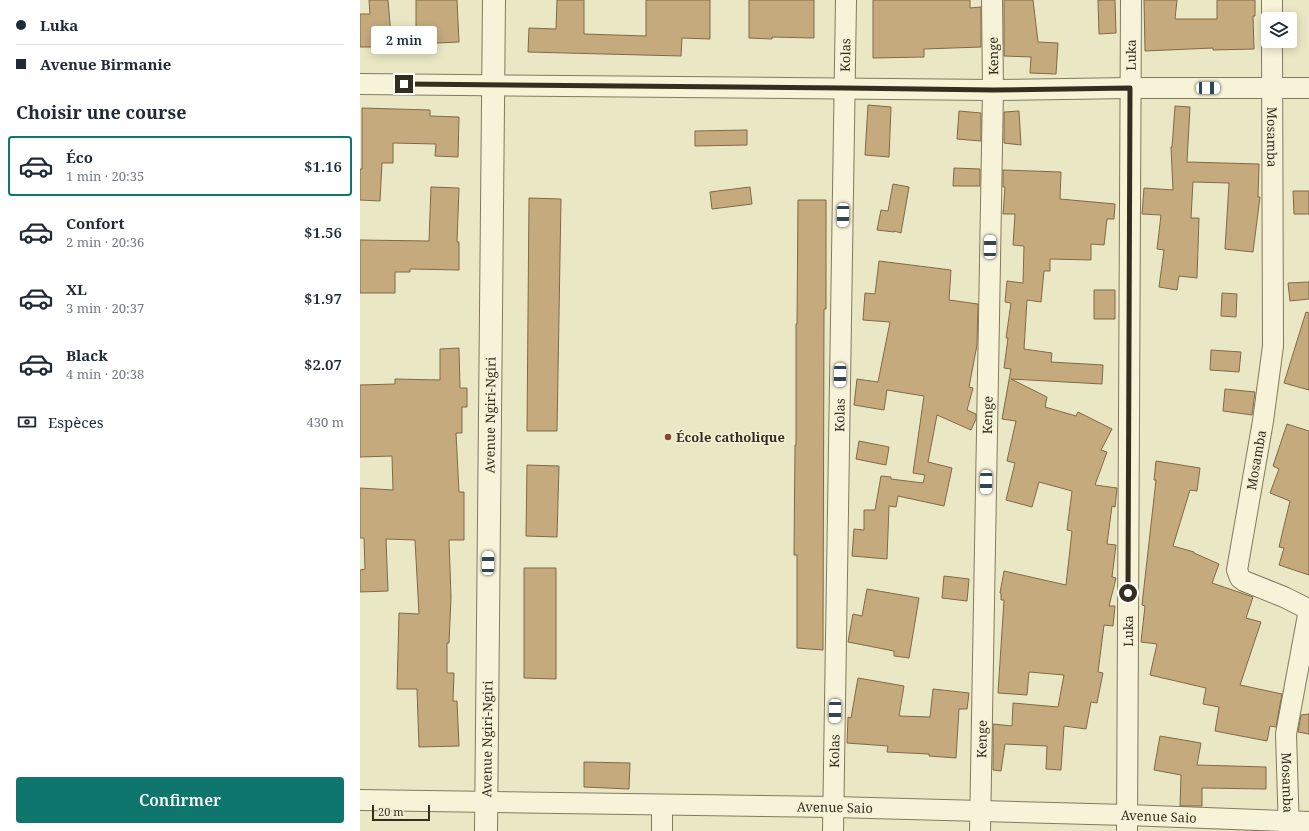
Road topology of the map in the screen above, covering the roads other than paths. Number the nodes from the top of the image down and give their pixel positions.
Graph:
1 (494, 0) edge
2 (846, 0) edge
3 (992, 0) edge
4 (1131, 0) edge
5 (1272, 0) edge
6 (1272, 12) edge
7 (1272, 48) edge
8 (360, 84) edge
9 (493, 85) junction
10 (1272, 87) junction
11 (845, 88) junction
12 (1130, 88) junction
13 (1309, 88) edge
14 (993, 90) junction
15 (360, 800) edge
16 (486, 802) junction
17 (662, 805) junction
18 (834, 806) junction
19 (980, 811) junction
20 (1309, 822) edge
21 (1127, 823) edge
22 (1289, 826) edge
23 (486, 831) edge
24 (662, 831) edge
25 (833, 831) edge
26 (980, 831) edge

1 - 9 street, Avenue Ngiri-Ngiri
2 - 11 street, Kolas
3 - 14 street, Kenge
4 - 12 street, Luka
5 - 6 street
7 - 10 street, Mosamba
8 - 9 street
9 - 11 street
9 - 16 street, Avenue Ngiri-Ngiri
10 - 12 street
10 - 13 street
10 - 22 street, Mosamba
11 - 14 street
11 - 18 street, Kolas
12 - 14 street
12 - 21 street, Luka
14 - 19 street, Kenge
15 - 16 street, Avenue Saio
16 - 17 street, Avenue Saio
16 - 23 street, Avenue Ngiri-Ngiri
17 - 18 street, Avenue Saio
17 - 24 street
18 - 19 street, Avenue Saio
18 - 25 street, Kolas
19 - 21 street, Avenue Saio
19 - 26 street, Kenge
20 - 22 street, Avenue Saio
21 - 22 street, Avenue Saio

